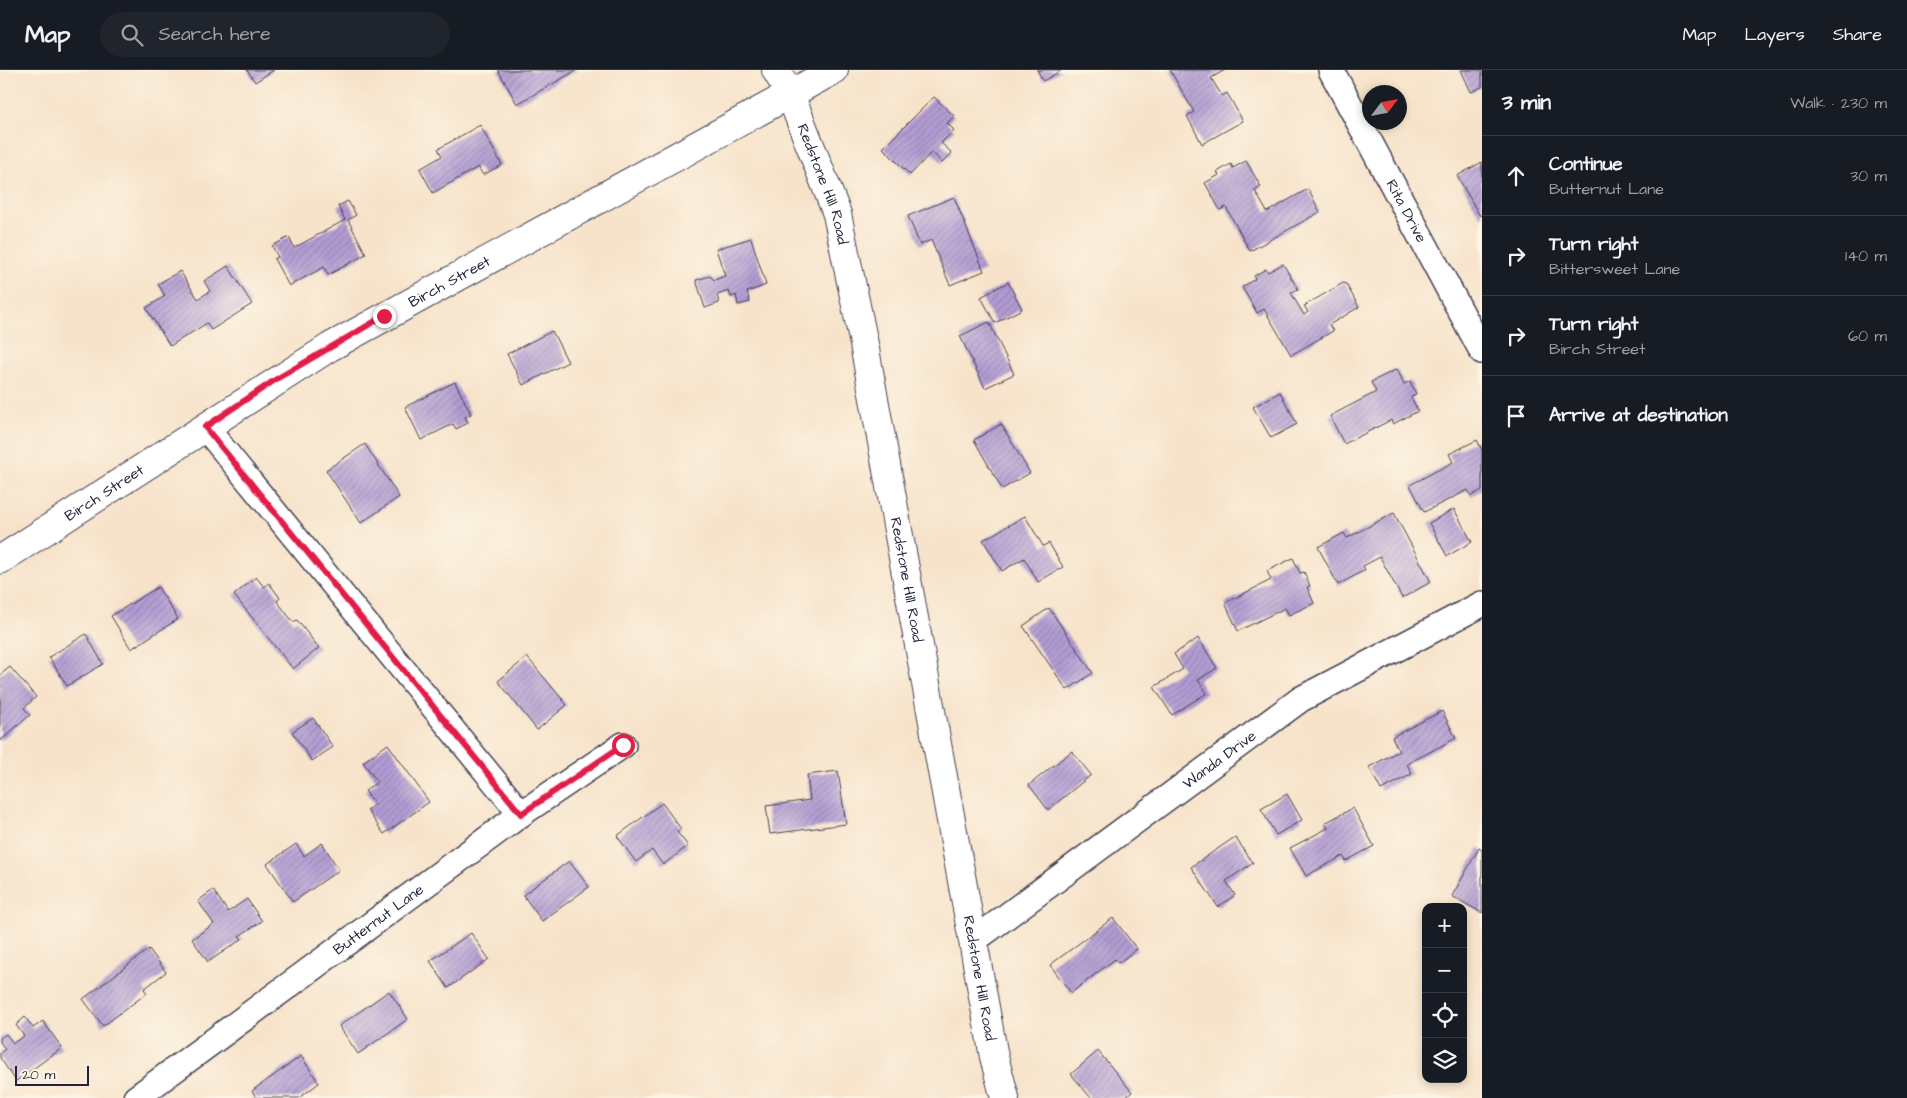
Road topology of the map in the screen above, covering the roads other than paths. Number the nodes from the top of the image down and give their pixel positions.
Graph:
1 (776, 70) edge
2 (834, 70) edge
3 (1332, 70) edge
4 (790, 94) junction
5 (1482, 351) edge
6 (205, 427) junction
7 (0, 560) edge
8 (1482, 604) edge
9 (623, 745) dead end
10 (521, 814) junction
11 (972, 941) junction
12 (136, 1098) edge
13 (1005, 1098) edge

1 - 4 main road, Redstone Hill Road
2 - 4 main road, Birch Street
3 - 5 street, Rita Drive
4 - 6 main road, Birch Street
4 - 11 main road, Redstone Hill Road
6 - 7 main road, Birch Street
6 - 10 street
8 - 11 street, Wanda Drive
9 - 10 street, Butternut Lane
10 - 12 street, Butternut Lane
11 - 13 main road, Redstone Hill Road

